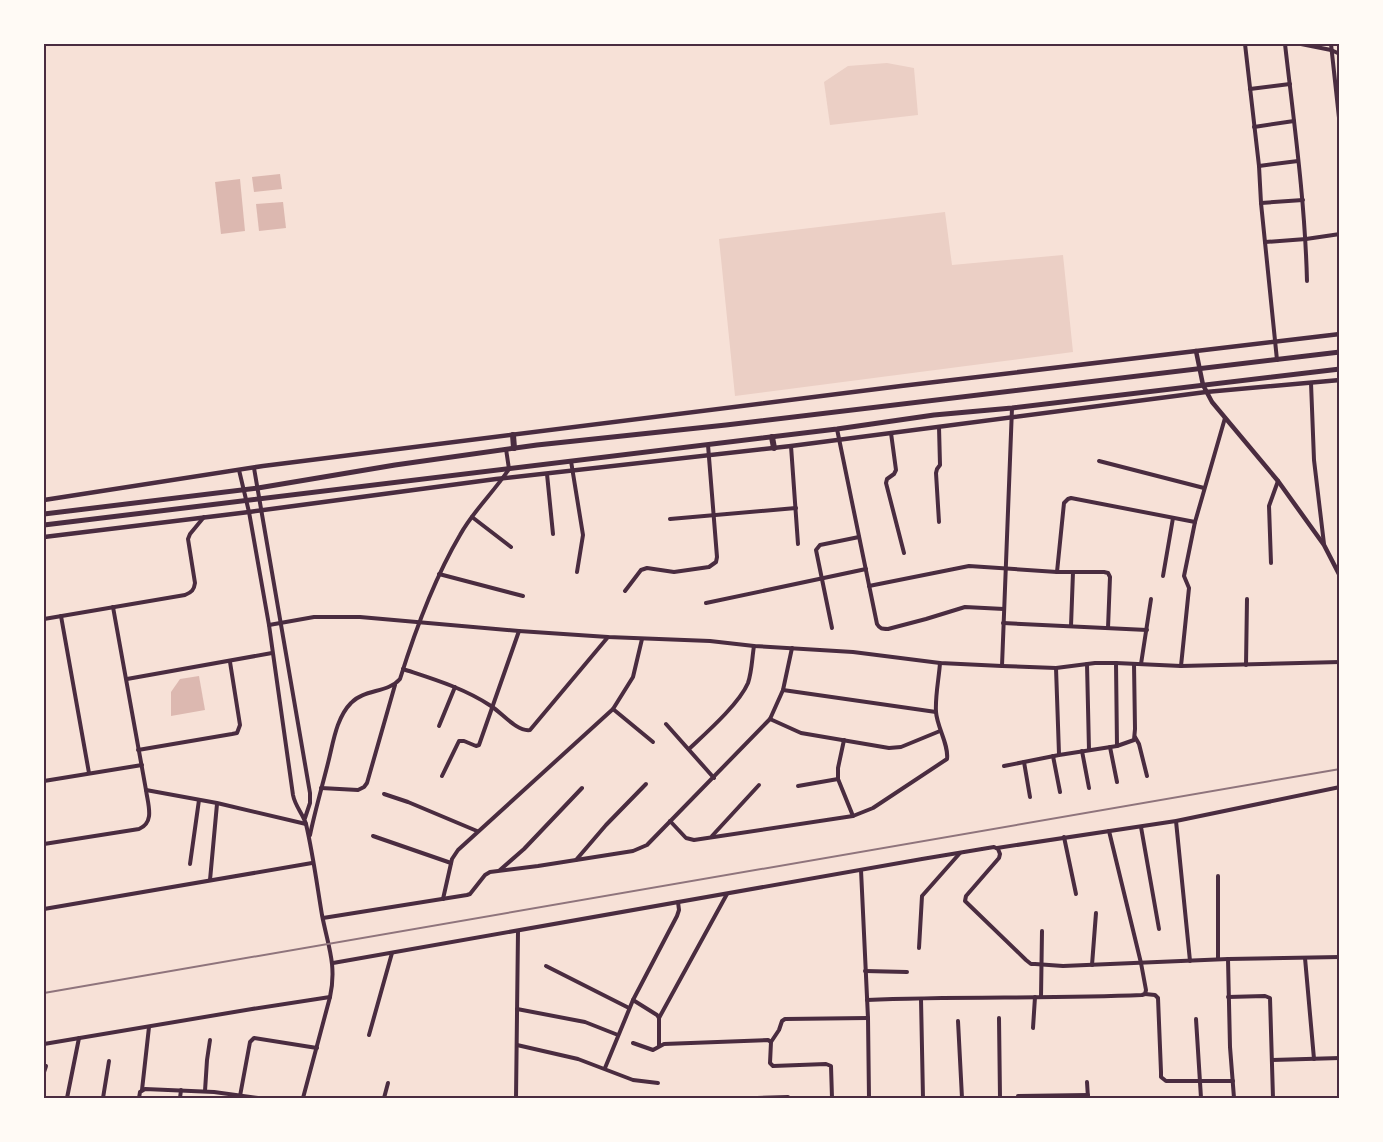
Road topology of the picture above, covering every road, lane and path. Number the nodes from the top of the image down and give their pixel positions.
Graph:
1 (1245, 44) edge
2 (1286, 44) edge
3 (1301, 44) edge
4 (1330, 44) edge
5 (1331, 50) junction
6 (1340, 54) edge
7 (1290, 84) junction
8 (1250, 89) junction
9 (1294, 121) junction
10 (1254, 127) junction
11 (1340, 127) edge
12 (1299, 161) junction
13 (1259, 166) junction
14 (1303, 200) junction
15 (1262, 203) junction
16 (1340, 234) edge
17 (1306, 239) junction
18 (1265, 242) junction
19 (1307, 281) dead end
20 (1340, 334) edge
21 (1275, 342) junction
22 (1196, 351) junction
23 (1340, 352) edge
24 (1277, 360) junction
25 (1340, 369) edge
26 (1200, 370) junction
27 (1340, 380) edge
28 (1311, 383) junction
29 (1203, 385) junction
30 (1206, 392) junction
31 (1012, 408) junction
32 (1012, 418) junction
33 (1225, 418) junction
34 (939, 427) junction
35 (837, 429) junction
36 (891, 433) junction
37 (513, 435) junction
38 (772, 437) junction
39 (839, 440) junction
40 (708, 445) junction
41 (791, 446) junction
42 (514, 448) junction
43 (774, 448) junction
44 (506, 449) junction
45 (709, 456) junction
46 (571, 461) junction
47 (1099, 461) dead end
48 (254, 468) junction
49 (509, 469) junction
50 (239, 470) junction
51 (573, 471) junction
52 (547, 474) junction
53 (503, 478) junction
54 (1278, 481) junction
55 (258, 488) junction
56 (1204, 488) junction
57 (243, 489) junction
58 (260, 498) junction
59 (44, 500) edge
60 (246, 500) junction
61 (796, 508) junction
62 (262, 510) junction
63 (249, 512) junction
64 (44, 514) edge
65 (713, 515) junction
66 (204, 517) junction
67 (472, 517) junction
68 (1173, 518) junction
69 (670, 519) dead end
70 (939, 522) dead end
71 (1195, 522) junction
72 (44, 525) edge
73 (553, 534) dead end
74 (44, 537) edge
75 (859, 537) junction
76 (798, 544) dead end
77 (1324, 545) junction
78 (512, 547) dead end
79 (904, 553) dead end
80 (1271, 563) dead end
81 (866, 568) junction
82 (1006, 569) junction
83 (577, 572) dead end
84 (1057, 572) junction
85 (1074, 572) junction
86 (1339, 573) edge
87 (439, 574) junction
88 (1163, 576) dead end
89 (821, 579) junction
90 (869, 585) junction
91 (625, 591) dead end
92 (523, 596) dead end
93 (1247, 598) dead end
94 (1151, 599) dead end
95 (706, 603) dead end
96 (113, 607) junction
97 (1004, 609) junction
98 (61, 616) junction
99 (44, 619) edge
100 (280, 622) junction
101 (420, 622) junction
102 (1003, 623) junction
103 (269, 625) junction
104 (1071, 626) junction
105 (832, 628) dead end
106 (1108, 628) junction
107 (1147, 630) junction
108 (519, 631) junction
109 (608, 637) junction
110 (642, 639) junction
111 (754, 646) junction
112 (792, 648) junction
113 (272, 653) junction
114 (230, 662) junction
115 (1340, 662) edge
116 (940, 663) junction
117 (1116, 663) junction
118 (1087, 664) junction
119 (1134, 664) junction
120 (1141, 664) junction
121 (1246, 665) junction
122 (1002, 666) junction
123 (1181, 666) junction
124 (1056, 668) junction
125 (403, 669) junction
126 (127, 679) junction
127 (395, 685) junction
128 (455, 687) junction
129 (783, 690) junction
130 (492, 706) junction
131 (613, 709) junction
132 (936, 712) junction
133 (770, 719) junction
134 (666, 724) dead end
135 (439, 726) dead end
136 (940, 731) junction
137 (1135, 738) junction
138 (844, 740) junction
139 (653, 742) dead end
140 (1117, 746) junction
141 (1110, 747) junction
142 (689, 749) junction
143 (138, 750) junction
144 (1089, 750) junction
145 (1082, 751) junction
146 (1059, 755) junction
147 (1053, 756) junction
148 (1024, 762) junction
149 (142, 765) junction
150 (1004, 766) dead end
151 (89, 773) junction
152 (442, 776) dead end
153 (1147, 776) dead end
154 (714, 778) junction
155 (838, 779) junction
156 (44, 781) edge
157 (1117, 782) dead end
158 (646, 784) dead end
159 (759, 785) dead end
160 (798, 786) dead end
161 (1340, 787) edge
162 (321, 788) junction
163 (582, 788) dead end
164 (1089, 788) dead end
165 (146, 790) junction
166 (1060, 792) dead end
167 (384, 794) dead end
168 (1030, 797) dead end
169 (199, 800) junction
170 (217, 803) junction
171 (853, 816) junction
172 (670, 821) junction
173 (1176, 821) junction
174 (305, 822) junction
175 (1141, 827) junction
176 (477, 831) junction
177 (1109, 831) junction
178 (373, 836) dead end
179 (712, 837) junction
180 (1065, 837) junction
181 (309, 838) junction
182 (44, 844) edge
183 (996, 848) junction
184 (961, 852) junction
185 (576, 860) junction
186 (312, 863) junction
187 (451, 863) junction
188 (190, 864) dead end
189 (500, 870) junction
190 (861, 870) junction
191 (1218, 876) dead end
192 (210, 880) junction
193 (727, 894) junction
194 (1076, 894) dead end
195 (443, 899) junction
196 (678, 903) junction
197 (44, 909) edge
198 (1096, 913) dead end
199 (322, 918) junction
200 (1160, 929) dead end
201 (518, 931) junction
202 (1042, 931) dead end
203 (919, 948) dead end
204 (392, 953) junction
205 (1340, 957) edge
206 (1305, 958) junction
207 (1218, 959) junction
208 (1228, 959) junction
209 (1190, 961) junction
210 (333, 963) junction
211 (1141, 963) junction
212 (1042, 964) junction
213 (1092, 964) junction
214 (546, 966) dead end
215 (865, 971) junction
216 (907, 972) dead end
217 (1144, 994) junction
218 (1228, 997) junction
219 (330, 998) junction
220 (1035, 998) junction
221 (1041, 998) junction
222 (921, 999) junction
223 (633, 1000) junction
224 (867, 1000) junction
225 (629, 1008) junction
226 (517, 1009) junction
227 (659, 1018) junction
228 (868, 1018) junction
229 (999, 1018) dead end
230 (1196, 1019) dead end
231 (958, 1021) dead end
232 (149, 1027) junction
233 (1034, 1028) dead end
234 (369, 1035) dead end
235 (618, 1035) junction
236 (79, 1038) junction
237 (210, 1040) dead end
238 (771, 1042) junction
239 (633, 1043) dead end
240 (44, 1044) edge
241 (517, 1045) junction
242 (659, 1047) junction
243 (317, 1048) junction
244 (1340, 1058) edge
245 (1314, 1059) junction
246 (1272, 1060) junction
247 (109, 1061) dead end
248 (46, 1066) dead end
249 (605, 1068) junction
250 (44, 1072) edge
251 (1233, 1080) junction
252 (1087, 1082) dead end
253 (1200, 1082) junction
254 (388, 1083) dead end
255 (658, 1083) dead end
256 (142, 1090) junction
257 (181, 1090) junction
258 (205, 1091) junction
259 (240, 1096) junction
260 (1018, 1096) dead end
261 (788, 1097) edge
262 (1088, 1097) edge
263 (67, 1098) edge
264 (103, 1098) edge
265 (139, 1098) edge
266 (180, 1098) edge
267 (258, 1098) edge
268 (303, 1098) edge
269 (384, 1098) edge
270 (516, 1098) edge
271 (757, 1098) edge
272 (832, 1098) edge
273 (869, 1098) edge
274 (923, 1098) edge
275 (962, 1098) edge
276 (1000, 1098) edge
277 (1201, 1098) edge
278 (1234, 1098) edge
279 (1273, 1098) edge

1 - 8 street
2 - 7 street
3 - 5 street
4 - 5 street
5 - 6 street
5 - 11 street
7 - 8 street
7 - 9 street
8 - 10 street
9 - 10 street
9 - 12 street
10 - 13 street
12 - 13 street
12 - 14 street
13 - 15 street
14 - 15 street
14 - 17 street
15 - 18 street
16 - 17 street
17 - 18 street
17 - 19 street
18 - 21 street
20 - 21 main road
21 - 22 main road
21 - 24 street
22 - 26 main road
22 - 37 main road
23 - 24 main road
24 - 26 main road
25 - 29 main road
26 - 29 main road
26 - 42 main road
27 - 28 main road
28 - 30 main road
28 - 77 street
29 - 30 main road
29 - 31 main road
30 - 32 main road
30 - 33 main road
31 - 32 street
31 - 35 main road
32 - 34 main road
32 - 82 street
33 - 54 main road
33 - 56 street
34 - 36 main road
34 - 70 street
35 - 38 main road
35 - 39 street
36 - 39 main road
36 - 79 street
37 - 42 highway
37 - 48 main road
38 - 40 main road
38 - 43 highway
39 - 41 main road
39 - 75 street
40 - 45 street
40 - 46 main road
41 - 43 main road
41 - 61 street
42 - 44 main road
43 - 45 main road
44 - 49 street
44 - 55 main road
45 - 51 main road
45 - 65 street
46 - 49 main road
46 - 51 street
47 - 56 street
48 - 50 main road
48 - 55 street
49 - 53 street
49 - 58 main road
50 - 57 street
50 - 59 main road
51 - 52 main road
51 - 83 street
52 - 53 main road
52 - 73 street
53 - 62 main road
53 - 67 street
54 - 77 main road
54 - 80 street
55 - 57 main road
55 - 58 street
56 - 71 street
57 - 60 street
57 - 64 main road
58 - 60 main road
58 - 62 street
60 - 63 street
60 - 72 main road
61 - 65 street
61 - 76 street
62 - 63 main road
62 - 100 street
63 - 66 main road
63 - 103 street
65 - 69 street
65 - 91 street
66 - 74 main road
66 - 96 street
67 - 78 street
67 - 87 street
68 - 71 street
68 - 84 street
68 - 88 street
71 - 123 street
75 - 81 street
75 - 89 street
77 - 86 main road
81 - 89 street
81 - 90 street
82 - 84 street
82 - 90 street
82 - 97 street
84 - 85 street
85 - 104 street
85 - 106 street
87 - 92 street
87 - 101 street
89 - 95 street
89 - 105 street
90 - 97 street
93 - 121 street
94 - 107 street
96 - 98 street
96 - 126 street
97 - 102 street
98 - 99 street
98 - 151 street
100 - 101 street
100 - 103 street
100 - 174 street
101 - 108 street
101 - 125 street
102 - 104 street
102 - 122 street
103 - 113 street
104 - 106 street
106 - 107 street
107 - 120 street
108 - 109 street
108 - 130 street
109 - 110 street
109 - 130 street
110 - 111 street
110 - 131 street
111 - 112 street
111 - 142 street
112 - 116 street
112 - 129 street
113 - 114 street
113 - 174 street
114 - 126 street
114 - 143 street
115 - 121 street
116 - 122 street
116 - 132 street
117 - 118 street
117 - 119 street
117 - 140 street
118 - 124 street
118 - 144 street
119 - 120 street
119 - 137 street
120 - 123 street
121 - 123 street
122 - 124 street
124 - 146 street
125 - 127 street
125 - 128 street
126 - 143 street
127 - 162 street
127 - 162 street
128 - 130 street
128 - 135 street
129 - 132 street
129 - 133 street
130 - 152 street
131 - 139 street
131 - 176 street
132 - 136 street
133 - 138 street
133 - 154 street
134 - 142 street
136 - 138 street
136 - 171 street
137 - 140 street
137 - 153 street
138 - 155 street
140 - 141 street
141 - 144 street
141 - 157 street
142 - 154 street
143 - 149 street
144 - 145 street
145 - 146 street
145 - 164 street
146 - 147 street
147 - 148 street
147 - 166 street
148 - 150 street
148 - 168 street
149 - 151 street
149 - 165 street
151 - 156 street
154 - 172 street
155 - 160 street
155 - 171 street
158 - 185 street
159 - 179 street
161 - 173 street
162 - 181 street
163 - 189 street
165 - 169 street
165 - 182 street
167 - 176 street
169 - 170 street
169 - 188 street
170 - 174 street
170 - 192 street
171 - 179 street
172 - 179 street
172 - 185 street
173 - 175 street
173 - 209 street
174 - 181 street
175 - 177 street
175 - 200 street
176 - 187 street
177 - 180 street
177 - 211 street
178 - 187 street
180 - 183 street
180 - 194 street
181 - 186 street
183 - 184 street
183 - 212 street
184 - 190 street
184 - 203 street
185 - 189 street
186 - 192 street
186 - 199 street
187 - 195 street
189 - 195 street
190 - 193 street
190 - 215 street
191 - 207 street
192 - 197 street
193 - 196 street
193 - 227 street
195 - 199 street
196 - 201 street
196 - 223 street
198 - 213 street
199 - 210 street
201 - 204 street
201 - 226 street
202 - 212 street
204 - 210 street
204 - 234 street
205 - 206 street
206 - 208 street
206 - 245 street
207 - 208 street
207 - 209 street
208 - 218 street
209 - 211 street
210 - 219 street
211 - 213 street
211 - 217 street
212 - 213 street
212 - 221 street
214 - 225 street
215 - 216 street
215 - 224 street
217 - 221 street
217 - 253 street
218 - 246 street
218 - 251 street
219 - 232 street
219 - 243 street
220 - 221 street
220 - 222 street
220 - 233 street
222 - 224 street
222 - 274 street
223 - 225 street
223 - 227 street
224 - 228 street
225 - 235 street
226 - 235 street
226 - 241 street
227 - 242 street
228 - 238 street
228 - 273 street
229 - 276 street
230 - 253 street
231 - 275 street
232 - 236 street
232 - 256 street
235 - 249 street
236 - 240 street
236 - 263 street
237 - 258 street
238 - 242 street
238 - 272 street
239 - 242 street
241 - 249 street
241 - 270 street
243 - 259 street
243 - 268 street
244 - 245 street
245 - 246 street
246 - 279 street
247 - 264 street
248 - 250 street
249 - 255 street
251 - 253 street
251 - 278 street
252 - 262 street
253 - 277 street
254 - 269 street
256 - 257 street
256 - 265 street
257 - 258 street
257 - 266 street
258 - 259 street
259 - 267 street
260 - 262 street
261 - 271 street

